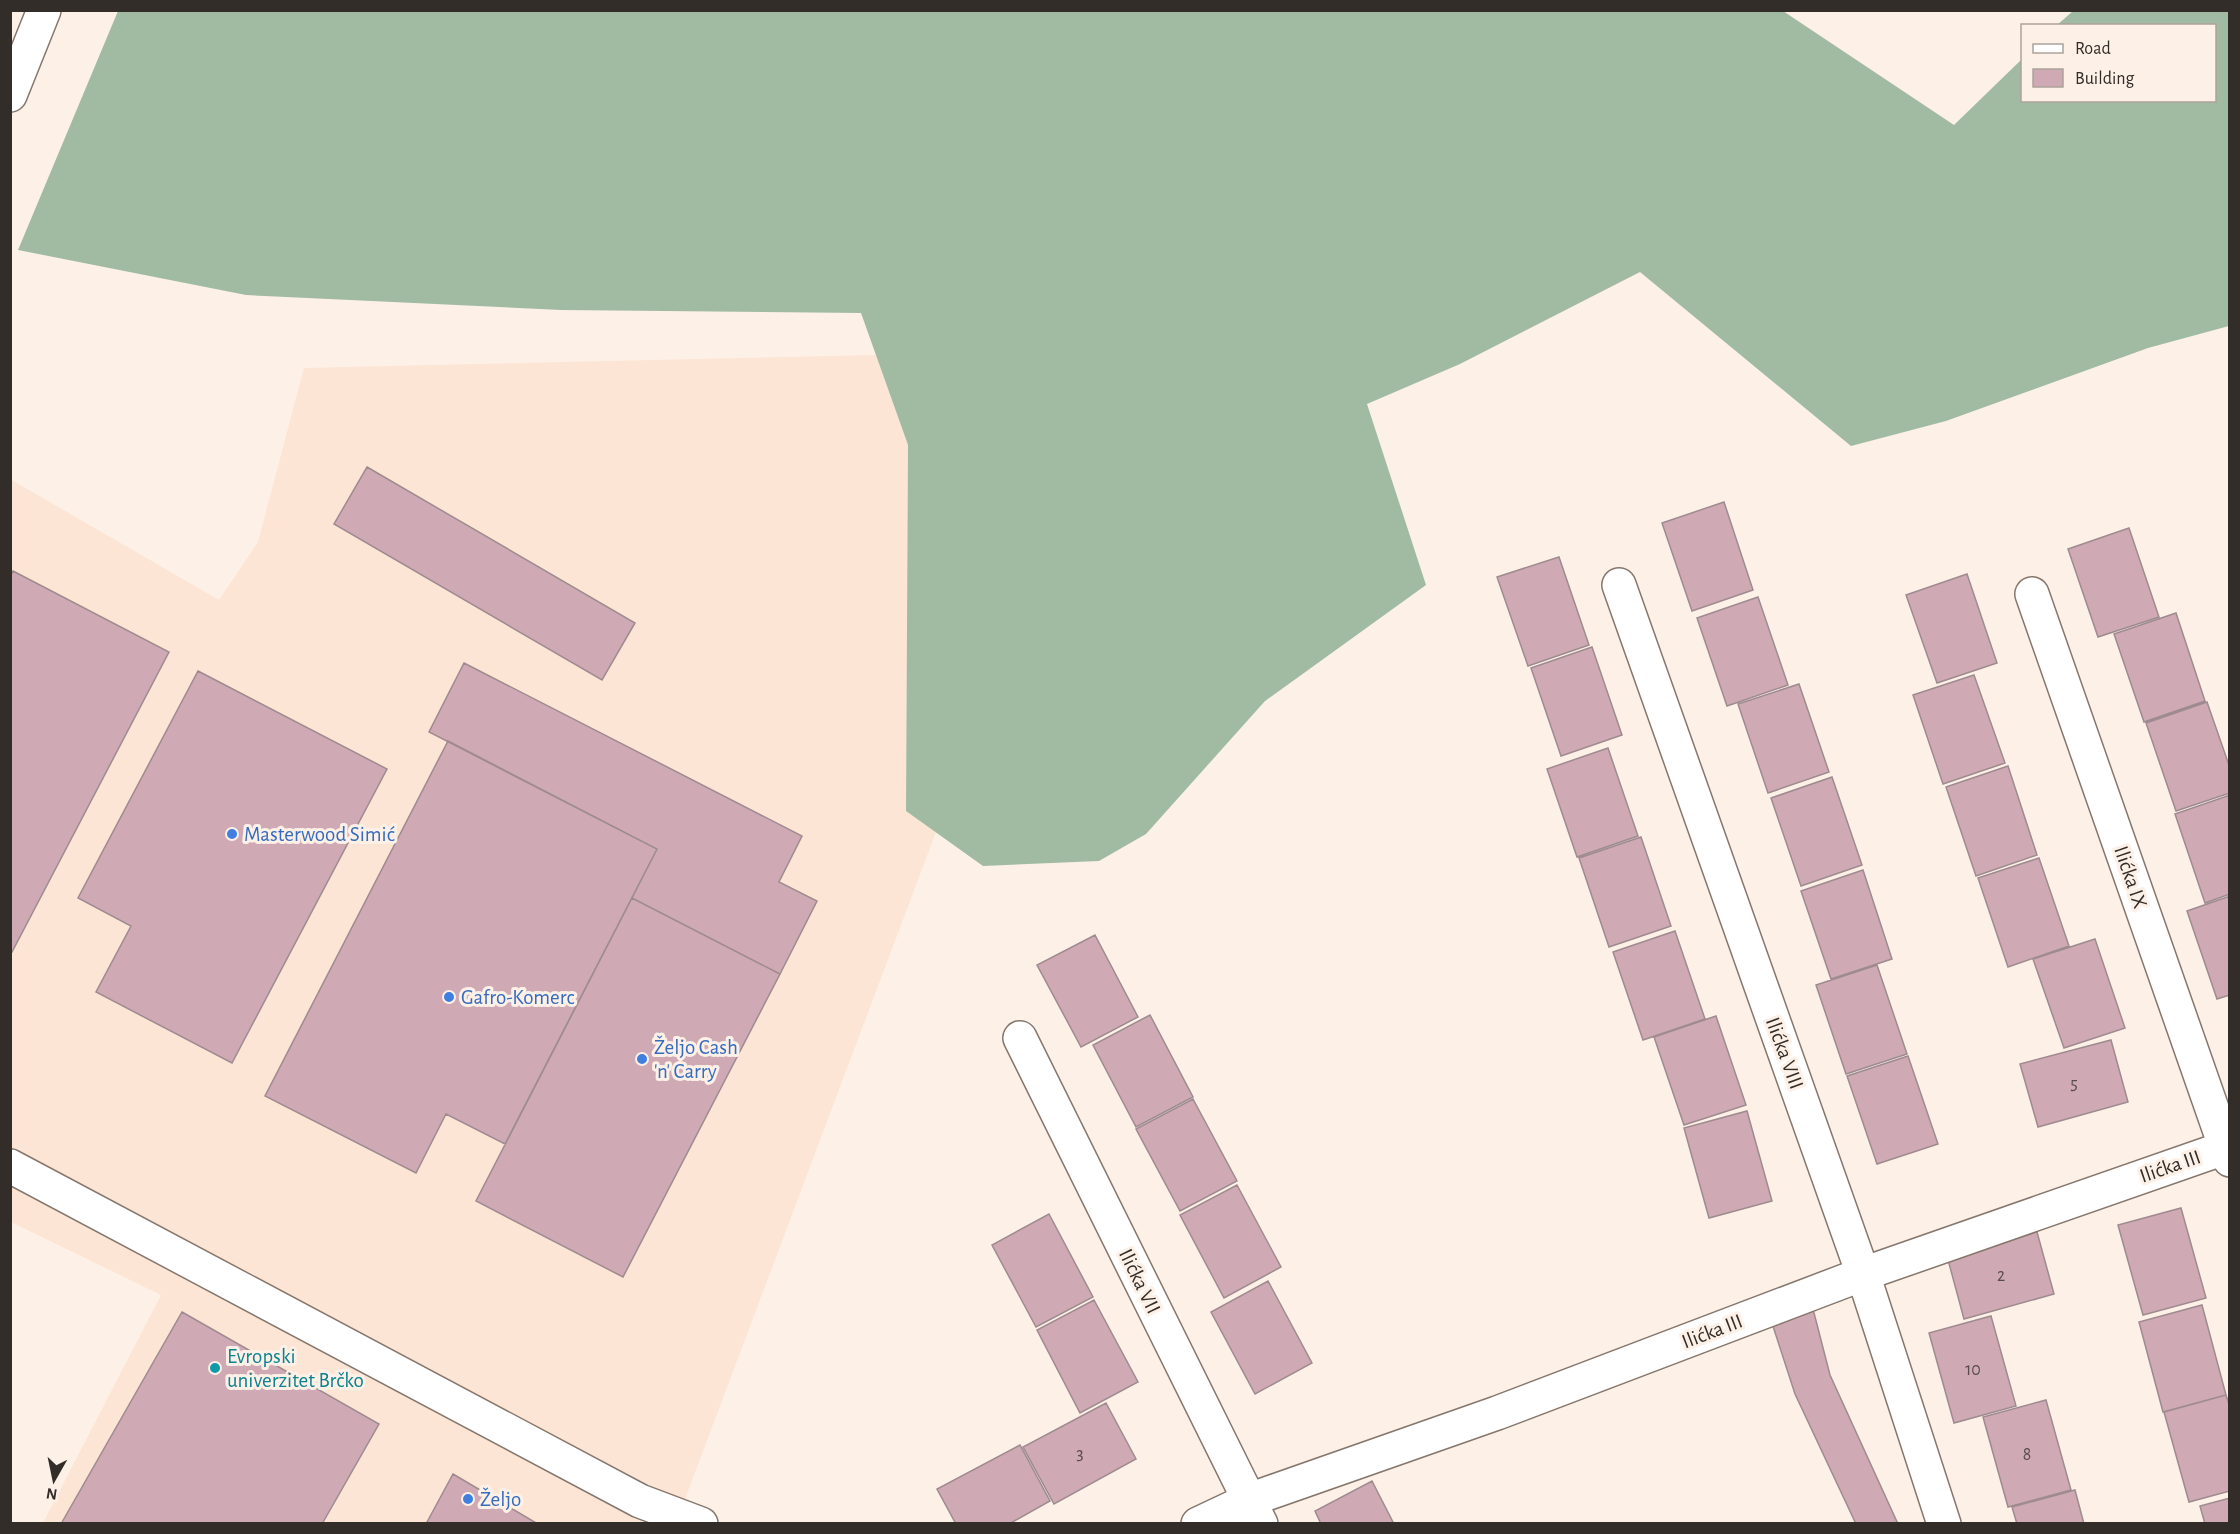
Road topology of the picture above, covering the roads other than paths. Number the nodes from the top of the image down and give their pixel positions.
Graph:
1 (44, 10) edge
2 (10, 95) edge
3 (1619, 585) dead end
4 (2032, 594) dead end
5 (1020, 1038) dead end
6 (2228, 1151) edge
7 (10, 1166) edge
8 (1863, 1274) junction
9 (1255, 1512) edge
10 (701, 1524) edge
11 (1198, 1524) edge
12 (1944, 1524) edge

1 - 2 street
3 - 8 street, Ilićka VIII
4 - 6 street, Ilićka IX
5 - 9 street, Ilićka VII
6 - 8 street, Ilićka III
7 - 10 street
8 - 9 street, Ilićka III
8 - 12 street, Ilićka VIII
9 - 11 street, Ilićka III

